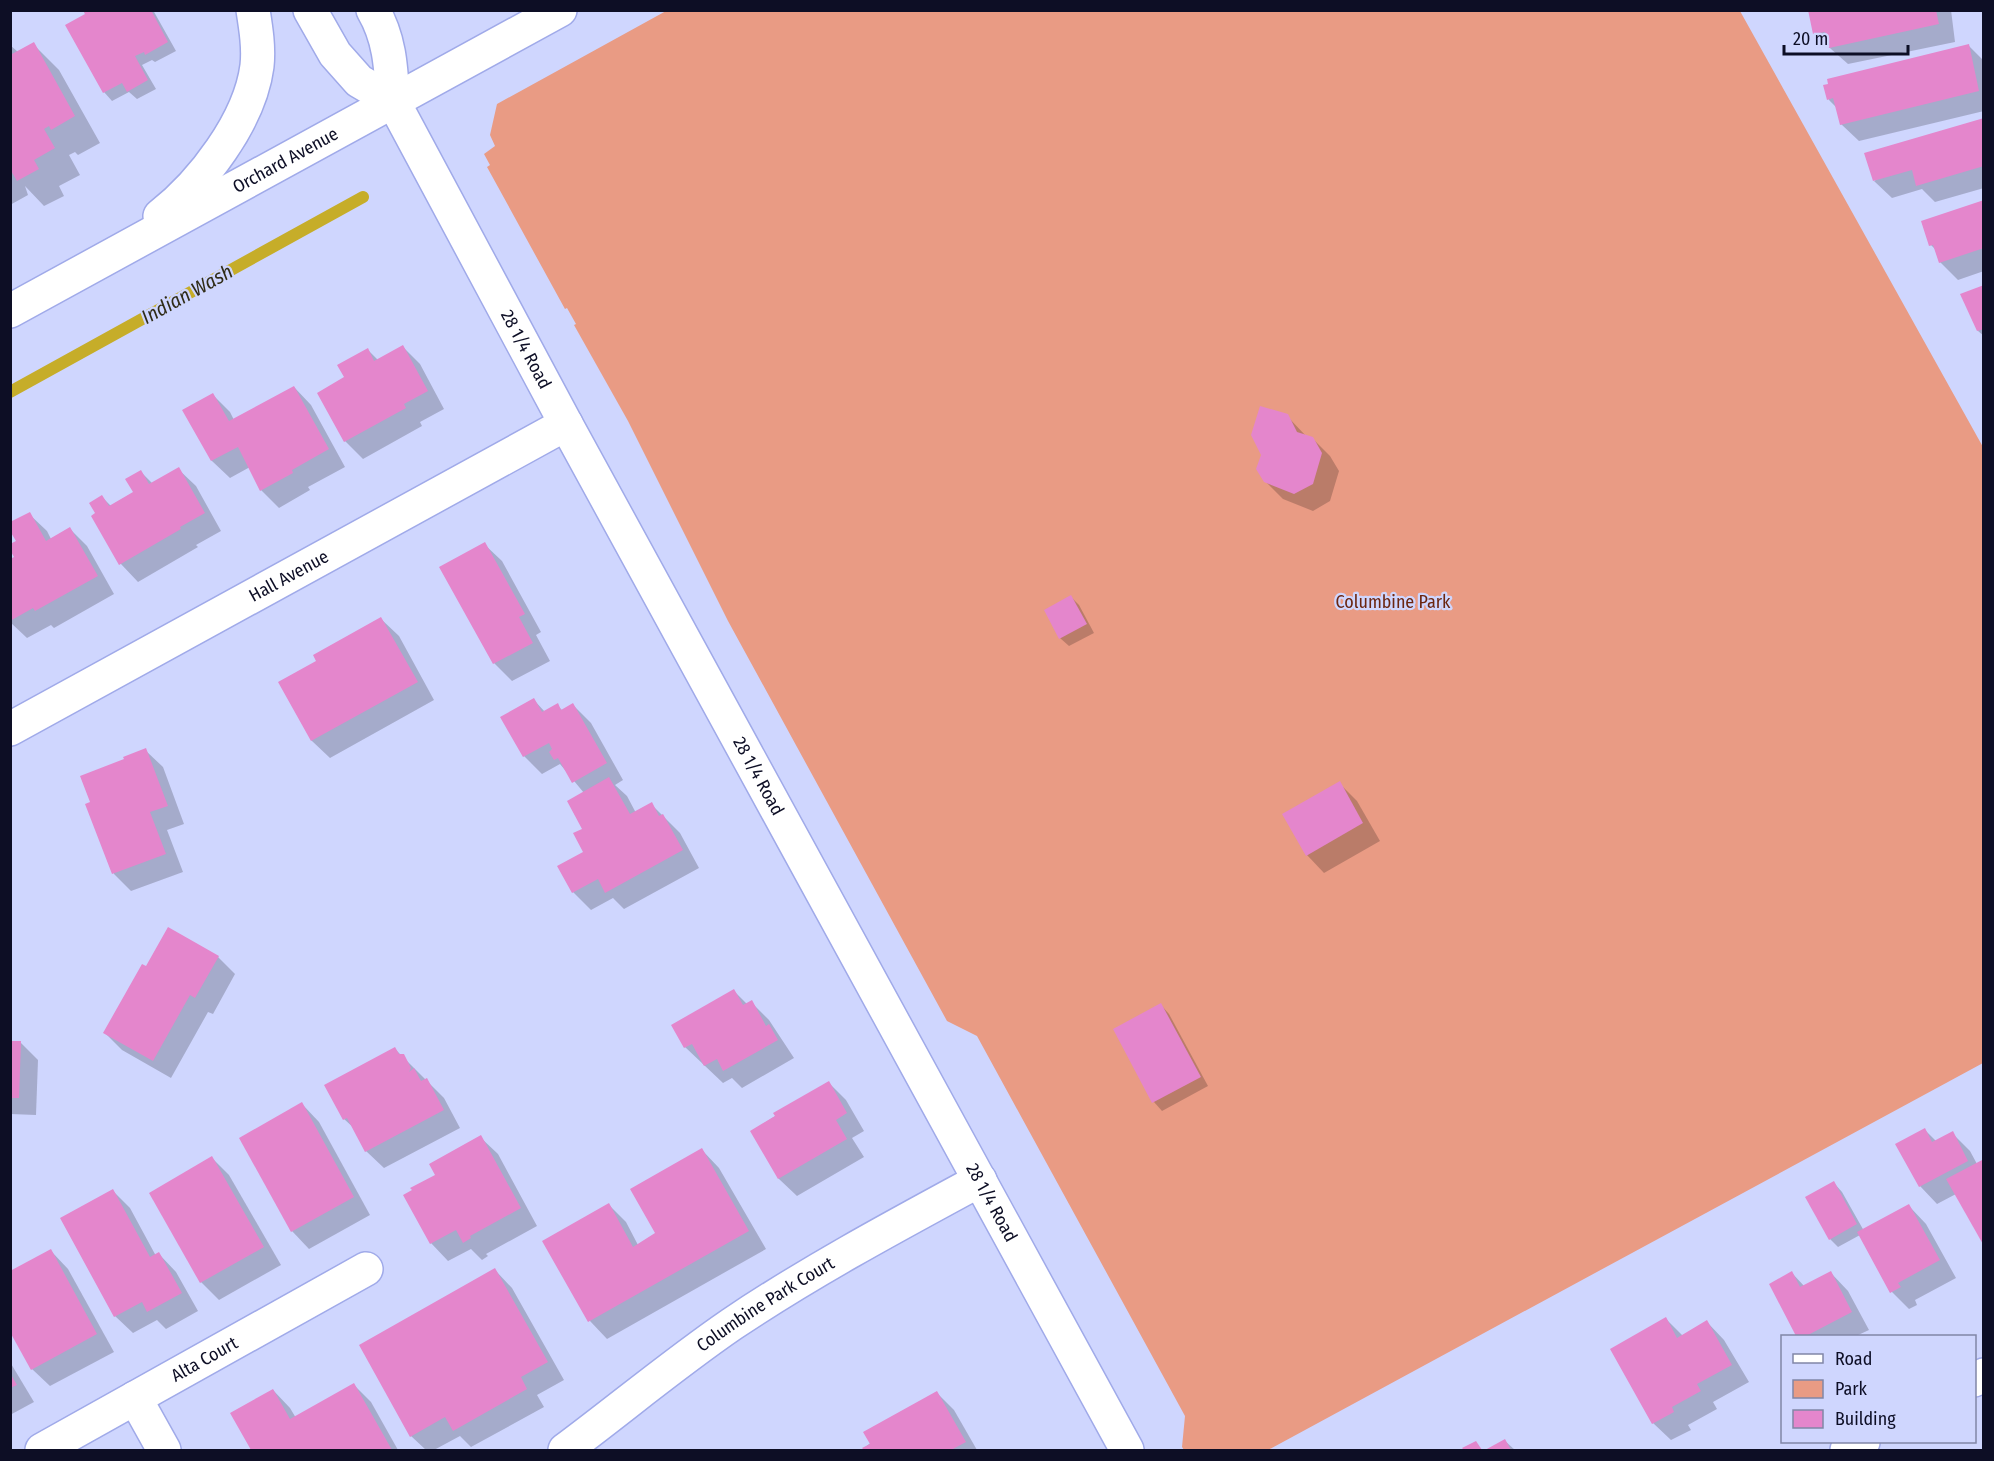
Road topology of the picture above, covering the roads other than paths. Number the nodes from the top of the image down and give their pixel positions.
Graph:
1 (253, 10) edge
2 (310, 10) edge
3 (373, 10) edge
4 (560, 10) edge
5 (393, 101) junction
6 (110, 256) junction
7 (10, 311) edge
8 (566, 424) junction
9 (10, 729) edge
10 (980, 1180) junction
11 (366, 1269) dead end
12 (135, 1398) junction
13 (1861, 1443) edge
14 (42, 1450) edge
15 (164, 1450) edge
16 (565, 1450) edge
17 (1128, 1450) edge
18 (1847, 1450) edge

1 - 6 street
2 - 5 street
3 - 5 street, 28 1/4 Road
4 - 5 street, Orchard Avenue
5 - 6 street, Orchard Avenue
5 - 8 street, 28 1/4 Road
6 - 7 street, Orchard Avenue
8 - 9 street, Hall Avenue
8 - 10 street, 28 1/4 Road
10 - 16 street, Columbine Park Court
10 - 17 street, 28 1/4 Road
11 - 12 street, Alta Court
12 - 14 street, Alta Court
12 - 15 street
13 - 18 street

